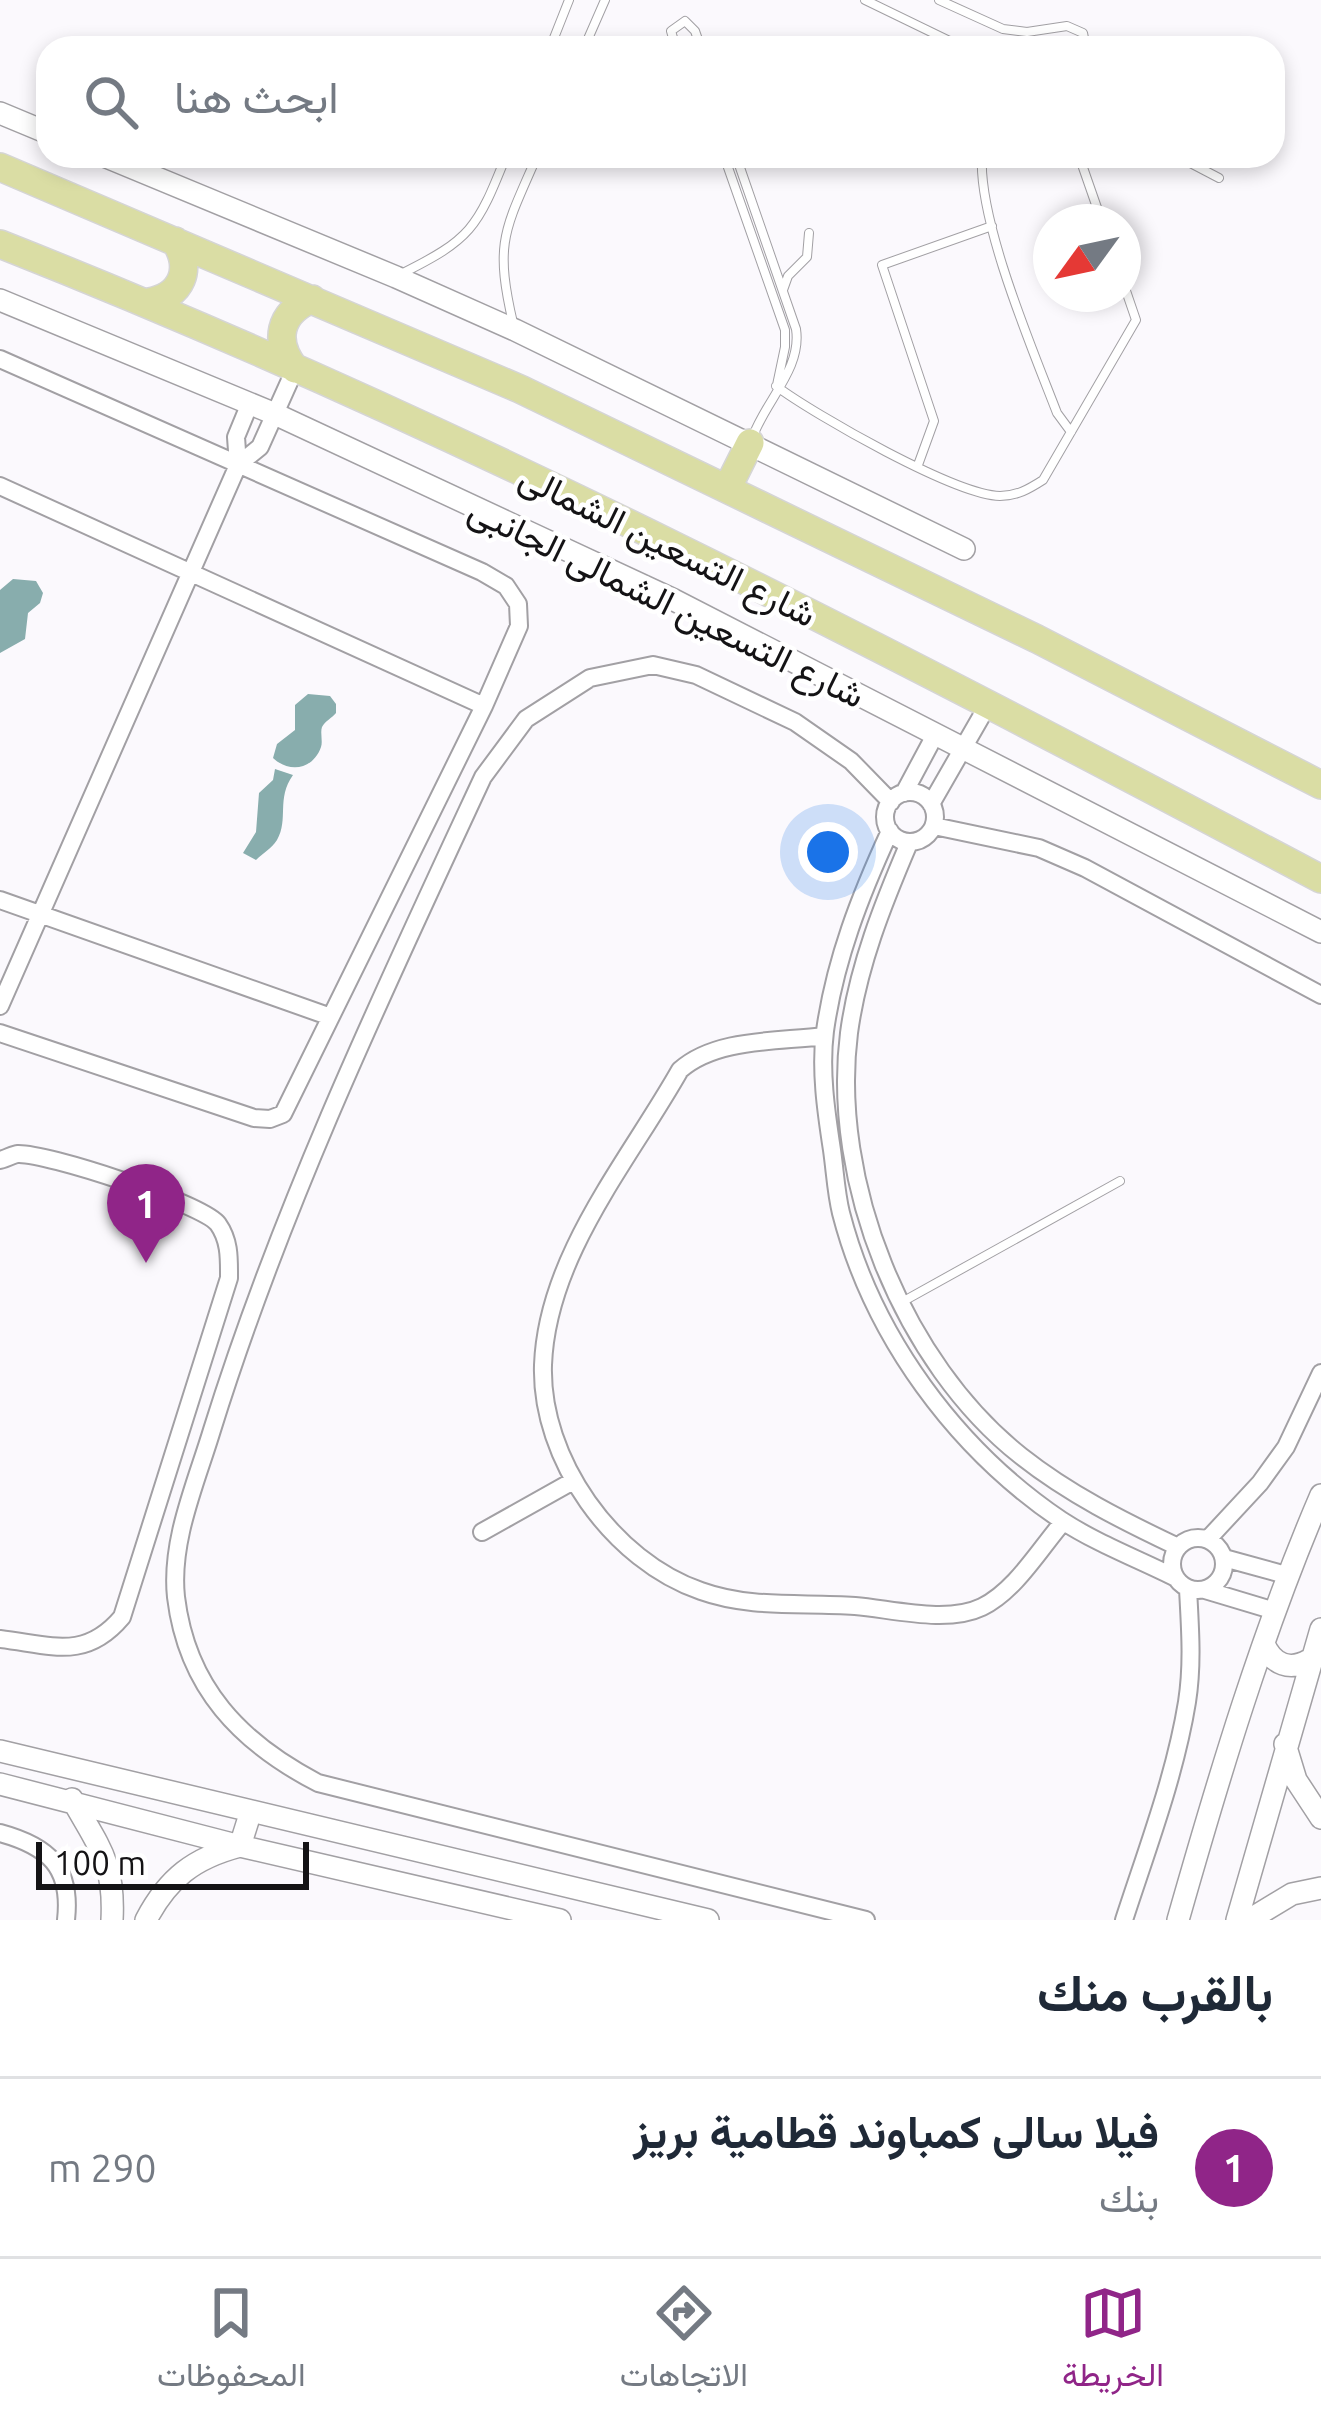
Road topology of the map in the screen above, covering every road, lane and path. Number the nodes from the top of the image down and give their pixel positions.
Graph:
1 (569, 0) edge
2 (605, 0) edge
3 (865, 0) edge
4 (939, 0) edge
5 (555, 36) edge
6 (589, 36) edge
7 (672, 36) edge
8 (697, 36) edge
9 (939, 36) edge
10 (1084, 36) edge
11 (0, 113) edge
12 (36, 128) edge
13 (0, 167) edge
14 (133, 168) edge
15 (501, 168) edge
16 (532, 168) edge
17 (728, 168) edge
18 (740, 168) edge
19 (981, 168) edge
20 (1083, 168) edge
21 (1200, 168) edge
22 (1219, 178) dead end
23 (1096, 204) edge
24 (992, 226) junction
25 (809, 233) dead end
26 (176, 241) junction
27 (0, 244) edge
28 (396, 277) junction
29 (782, 291) junction
30 (312, 298) junction
31 (0, 300) edge
32 (149, 302) junction
33 (1133, 312) edge
34 (515, 330) junction
35 (0, 359) edge
36 (295, 369) junction
37 (776, 386) junction
38 (250, 404) junction
39 (275, 414) junction
40 (1071, 432) junction
41 (750, 443) junction
42 (238, 465) junction
43 (918, 465) junction
44 (0, 486) edge
45 (728, 487) junction
46 (964, 549) dead end
47 (190, 570) junction
48 (989, 703) junction
49 (484, 706) junction
50 (935, 735) junction
51 (964, 748) junction
52 (1321, 785) edge
53 (897, 798) junction
54 (931, 804) junction
55 (934, 826) junction
56 (890, 831) junction
57 (909, 843) junction
58 (1321, 879) edge
59 (0, 900) edge
60 (38, 912) junction
61 (1321, 932) edge
62 (1321, 995) edge
63 (0, 1006) edge
64 (328, 1016) junction
65 (0, 1033) edge
66 (824, 1036) junction
67 (0, 1160) edge
68 (1120, 1181) dead end
69 (901, 1302) junction
70 (1321, 1373) edge
71 (573, 1481) junction
72 (1321, 1495) edge
73 (1063, 1522) junction
74 (482, 1532) dead end
75 (1208, 1539) junction
76 (1178, 1547) junction
77 (1321, 1550) edge
78 (1224, 1558) junction
79 (1291, 1565) junction
80 (1190, 1586) junction
81 (1275, 1611) junction
82 (1321, 1629) edge
83 (0, 1639) edge
84 (1264, 1644) junction
85 (1310, 1660) junction
86 (1286, 1744) junction
87 (0, 1751) edge
88 (78, 1769) junction
89 (0, 1784) edge
90 (71, 1801) junction
91 (251, 1811) junction
92 (1321, 1818) edge
93 (0, 1833) edge
94 (240, 1846) junction
95 (1321, 1888) edge
96 (67, 1920) edge
97 (112, 1920) edge
98 (146, 1920) edge
99 (560, 1920) edge
100 (708, 1920) edge
101 (866, 1920) edge
102 (1124, 1920) edge
103 (1178, 1920) edge
104 (1237, 1920) edge
105 (1249, 1920) edge

1 - 5 lane
2 - 6 lane
3 - 9 lane
4 - 10 lane
7 - 8 lane
11 - 12 street
13 - 26 main road
14 - 28 street
15 - 28 lane
16 - 34 lane
17 - 37 lane
18 - 29 lane
19 - 24 lane
20 - 23 lane
21 - 22 lane
24 - 40 lane
24 - 43 lane
25 - 29 lane
26 - 30 main road
26 - 32 main road
27 - 32 main road, شارع التسعين الشمالى
28 - 34 street
29 - 37 lane
30 - 36 main road
30 - 45 main road
31 - 38 street, شارع التسعين الشمالى الجانبى
32 - 36 main road, شارع التسعين الشمالى
33 - 40 lane
34 - 41 street
35 - 42 street
36 - 39 street
36 - 48 main road, شارع التسعين الشمالى
37 - 41 lane
37 - 43 lane
38 - 39 street, شارع التسعين الشمالى الجانبى
38 - 42 street
39 - 42 street
39 - 50 street, شارع التسعين الشمالى الجانبى
40 - 43 lane
41 - 45 main road
41 - 46 street
42 - 47 street
42 - 49 street
44 - 47 street
45 - 52 main road
47 - 49 street
47 - 60 street
48 - 51 street
48 - 58 main road, شارع التسعين الشمالى
49 - 64 street
50 - 51 street, شارع التسعين الشمالى الجانبى
50 - 53 street
51 - 54 street
51 - 61 street, شارع التسعين الشمالى الجانبى
53 - 54 street
53 - 56 street
53 - 101 street
54 - 55 street
55 - 57 street
55 - 62 street
56 - 57 street
56 - 66 street
57 - 69 street
59 - 60 street
60 - 63 street
60 - 64 street
64 - 65 street
66 - 71 street
66 - 73 street
67 - 83 street
68 - 69 lane
69 - 76 street
70 - 75 street
71 - 73 street
71 - 74 street
72 - 79 street
73 - 80 street
75 - 76 street
75 - 78 street
76 - 80 street
77 - 79 street
78 - 79 street
78 - 80 street
79 - 81 street
80 - 81 street
80 - 102 street
81 - 84 street
82 - 85 street
84 - 85 street
84 - 103 street
85 - 86 street
86 - 92 street
86 - 104 street
87 - 88 street
88 - 90 street
88 - 91 street
89 - 90 street
90 - 94 street
90 - 97 street
91 - 94 street
91 - 100 street
93 - 96 street
94 - 98 street
94 - 99 street
95 - 105 street

